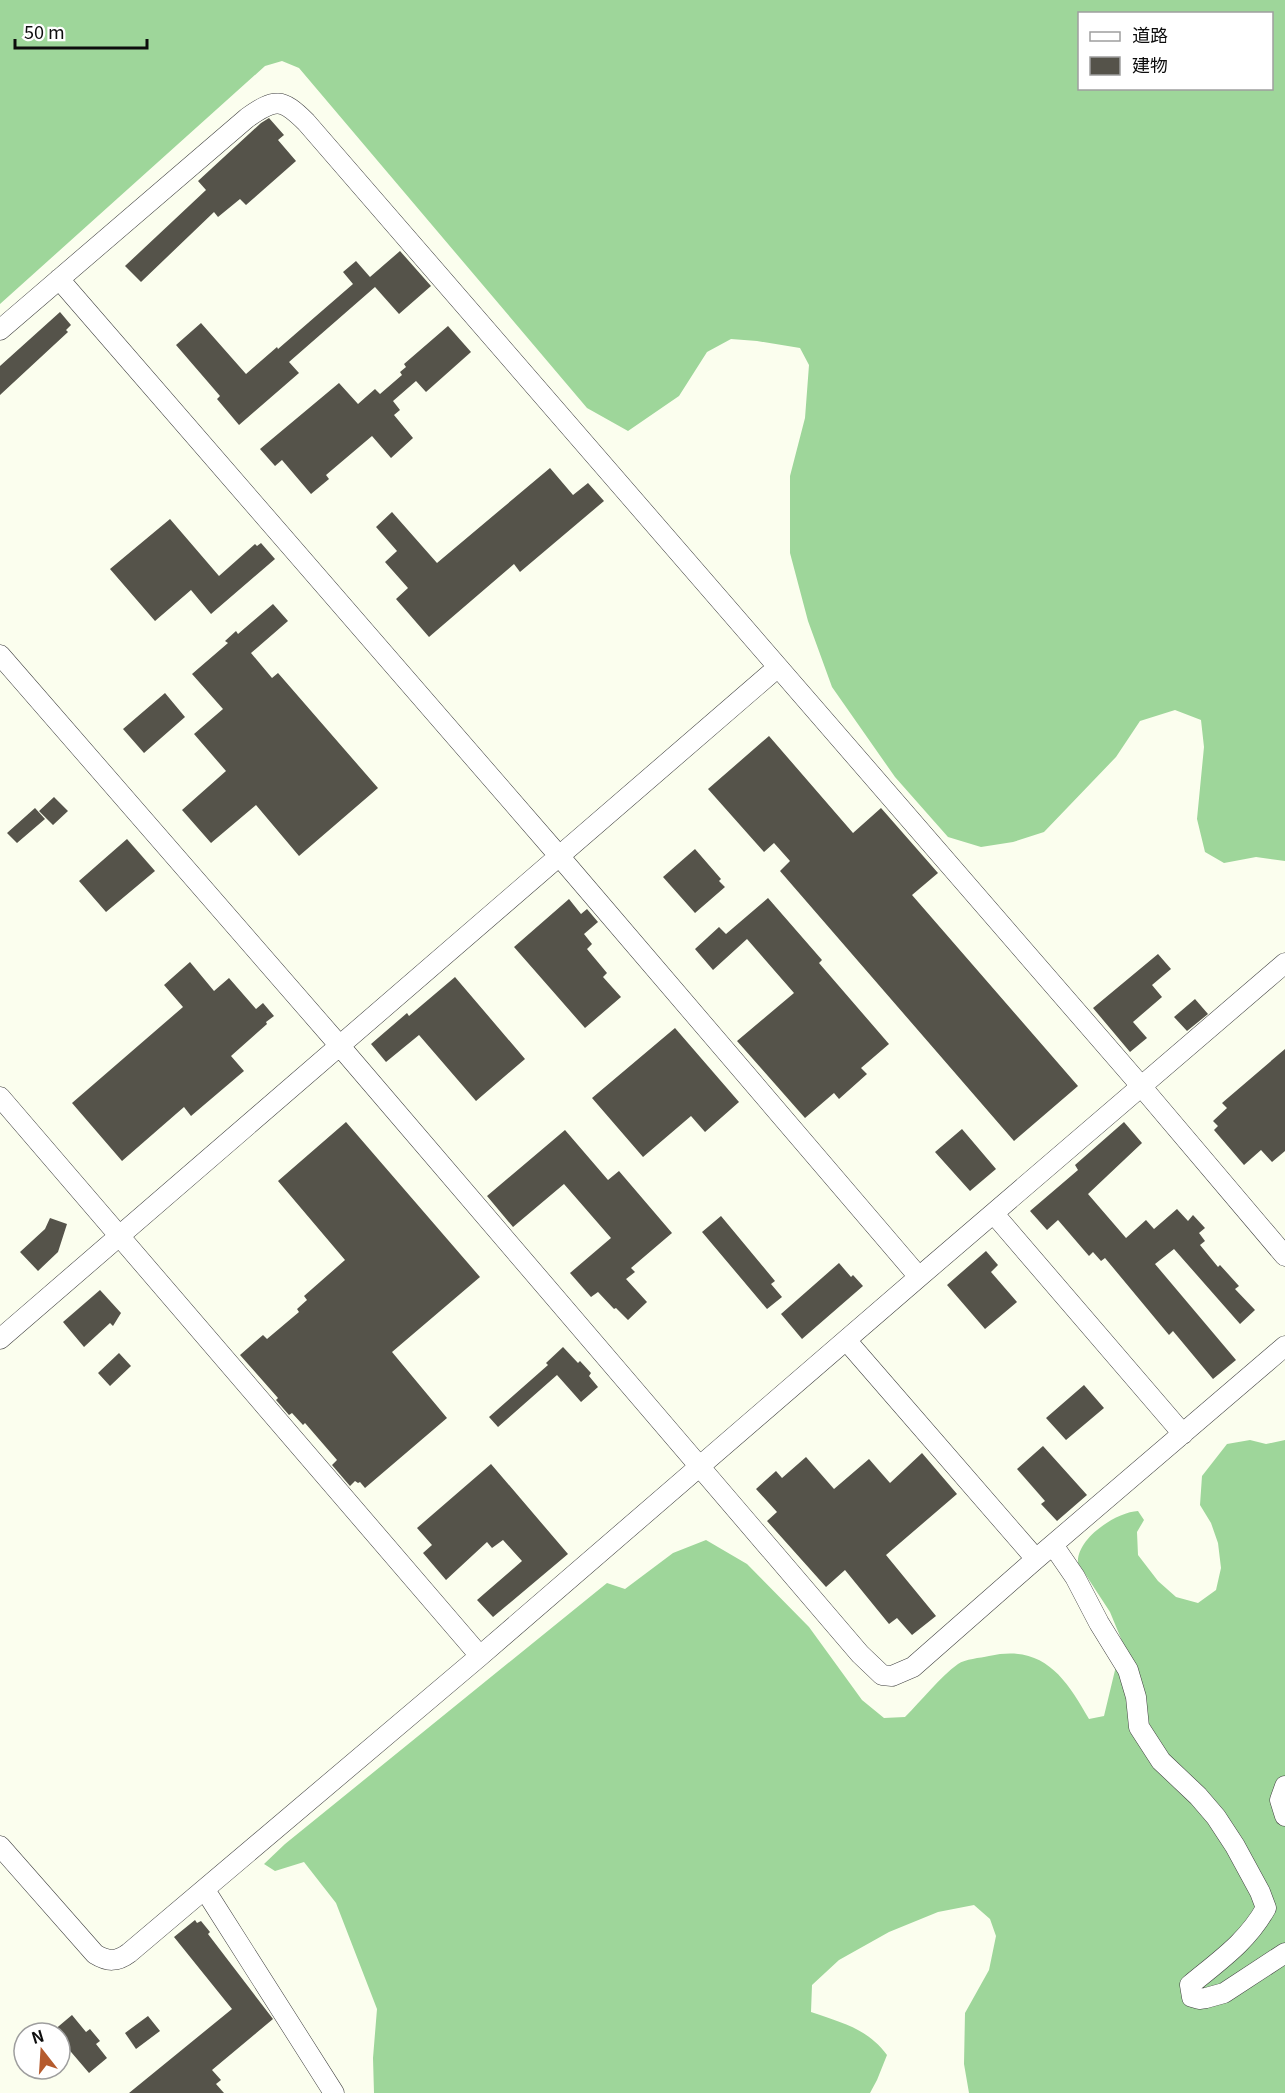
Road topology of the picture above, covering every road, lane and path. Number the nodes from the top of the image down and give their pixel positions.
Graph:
1 (59, 279) junction
2 (0, 330) edge
3 (0, 655) edge
4 (777, 668) junction
5 (560, 856) junction
6 (1285, 963) edge
7 (339, 1045) junction
8 (1141, 1086) junction
9 (0, 1097) edge
10 (993, 1214) junction
11 (119, 1235) junction
12 (1285, 1256) edge
13 (919, 1277) junction
14 (0, 1339) edge
15 (846, 1340) junction
16 (1285, 1346) edge
17 (1183, 1434) junction
18 (700, 1468) junction
19 (1053, 1545) junction
20 (1036, 1559) junction
21 (480, 1656) junction
22 (1285, 1786) edge
23 (1285, 1816) edge
24 (0, 1846) edge
25 (205, 1890) junction
26 (1285, 1953) edge
27 (334, 2093) edge

1 - 2 street
1 - 4 street
1 - 5 street
3 - 7 street
4 - 5 street
4 - 8 street
5 - 7 street
5 - 13 street
6 - 8 street
7 - 11 street
7 - 18 street
8 - 10 street
8 - 12 street
9 - 11 street
10 - 13 street
10 - 17 street
11 - 14 street
11 - 21 street
13 - 15 street
15 - 18 street
15 - 20 street
16 - 17 street
17 - 19 street
18 - 20 street
18 - 21 street
19 - 20 street
19 - 26 street
21 - 25 street
22 - 23 street
24 - 25 street
25 - 27 street

